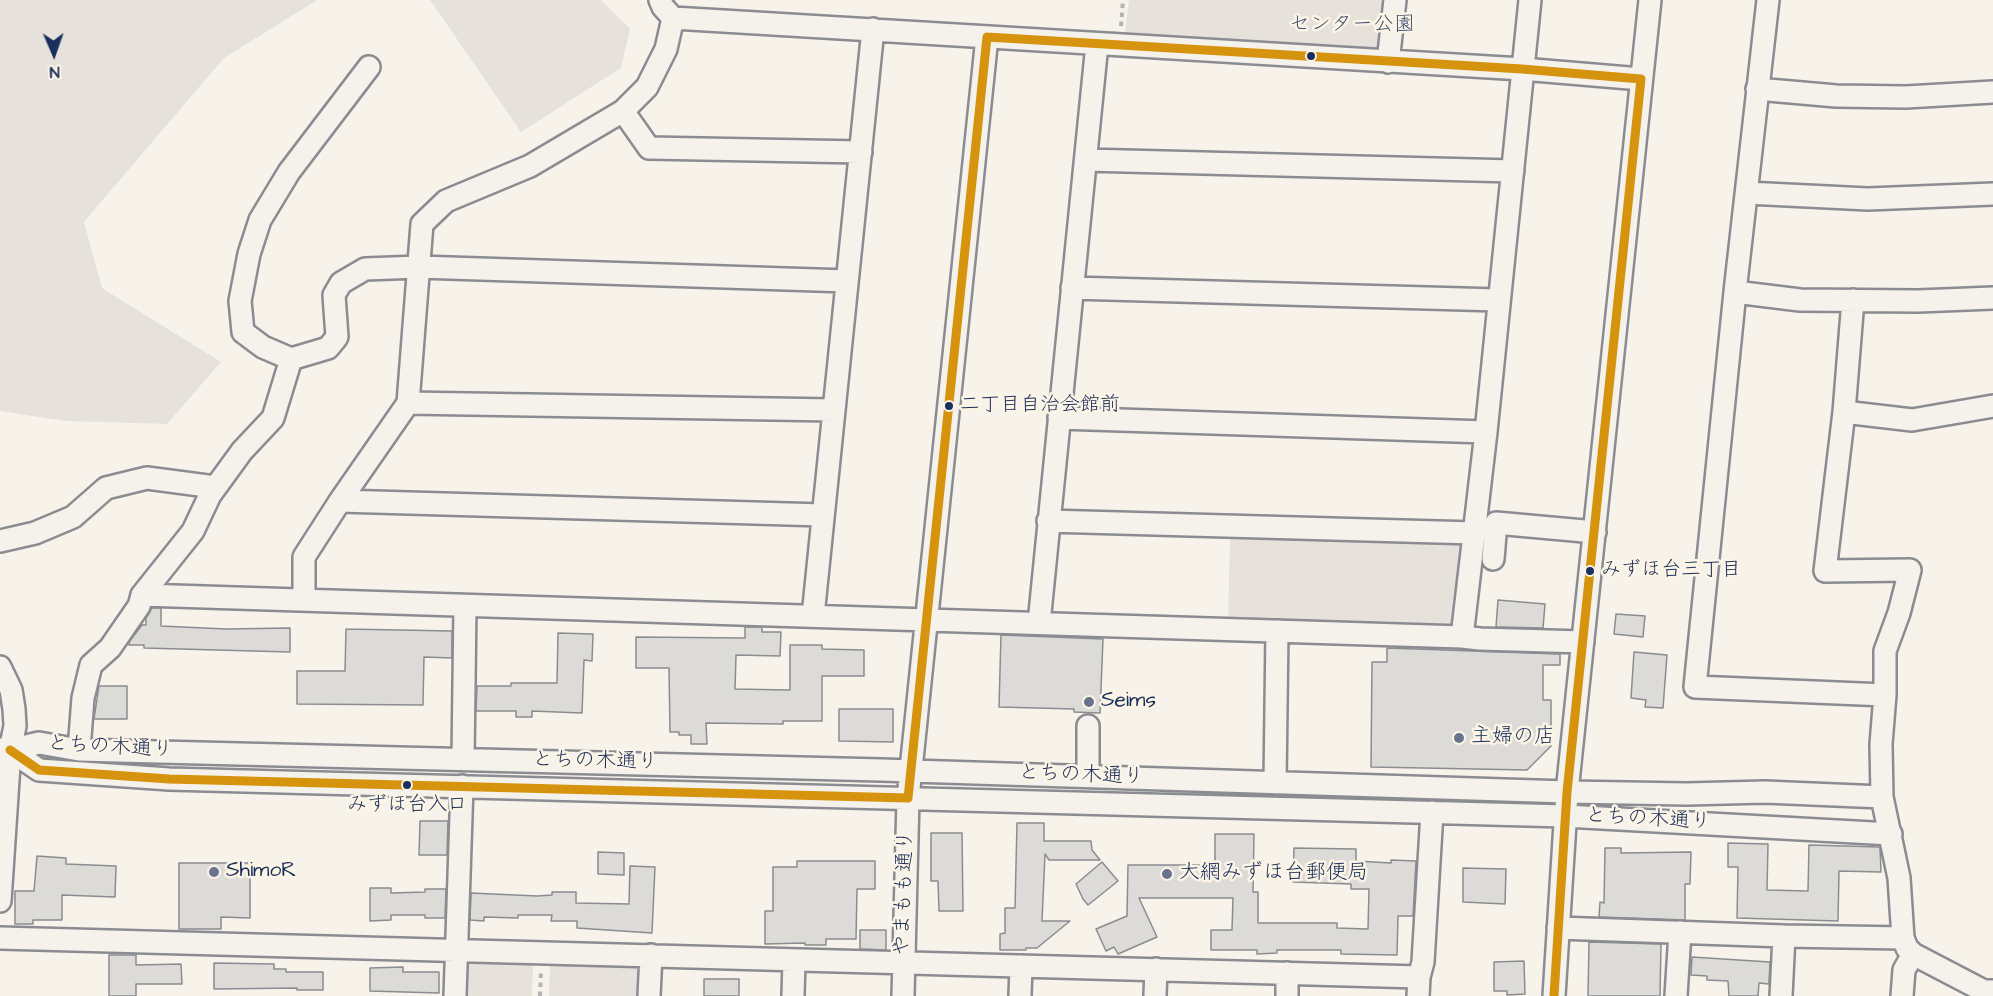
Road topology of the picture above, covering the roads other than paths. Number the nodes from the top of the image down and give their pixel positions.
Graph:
1 (660, 0) edge
2 (1395, 0) edge
3 (1530, 0) edge
4 (1650, 0) edge
5 (1768, 0) edge
6 (673, 18) junction
7 (873, 29) junction
8 (987, 37) junction
9 (1097, 44) junction
10 (1388, 62) junction
11 (369, 67) dead end
12 (1522, 69) junction
13 (1641, 80) junction
14 (1757, 89) junction
15 (1993, 92) edge
16 (623, 111) junction
17 (861, 152) junction
18 (1086, 160) junction
19 (1513, 171) junction
20 (1747, 193) junction
21 (1993, 194) edge
22 (419, 267) junction
23 (847, 281) junction
24 (1072, 288) junction
25 (1735, 292) junction
26 (1993, 298) edge
27 (1498, 300) junction
28 (1853, 300) junction
29 (291, 359) junction
30 (408, 404) junction
31 (1993, 406) edge
32 (833, 410) junction
33 (1844, 412) junction
34 (1059, 418) junction
35 (1486, 432) junction
36 (215, 487) junction
37 (340, 501) junction
38 (823, 514) junction
39 (1048, 521) junction
40 (1595, 532) junction
41 (1474, 533) junction
42 (0, 541) edge
43 (1493, 559) dead end
44 (142, 595) junction
45 (304, 600) junction
46 (465, 606) junction
47 (813, 616) junction
48 (927, 621) junction
49 (1039, 623) junction
50 (1277, 631) junction
51 (1462, 637) junction
52 (1583, 642) junction
53 (0, 667) edge
54 (1885, 695) junction
55 (1088, 726) dead end
56 (5, 749) edge
57 (79, 750) junction
58 (463, 759) junction
59 (911, 771) junction
60 (1088, 776) junction
61 (1275, 783) junction
62 (462, 786) junction
63 (1567, 792) junction
64 (1882, 797) junction
65 (908, 798) junction
66 (1432, 812) junction
67 (1564, 816) junction
68 (1891, 834) junction
69 (0, 901) edge
70 (1558, 928) junction
71 (1680, 932) junction
72 (1784, 936) junction
73 (0, 938) edge
74 (1908, 946) junction
75 (457, 950) junction
76 (651, 955) junction
77 (794, 960) junction
78 (903, 964) junction
79 (1021, 966) junction
80 (1156, 969) junction
81 (1287, 974) junction
82 (1419, 987) edge
83 (1987, 993) edge
84 (455, 996) edge
85 (649, 996) edge
86 (793, 996) edge
87 (903, 996) edge
88 (1020, 996) edge
89 (1155, 996) edge
90 (1287, 996) edge
91 (1554, 996) edge
92 (1676, 996) edge
93 (1781, 996) edge
94 (1902, 996) edge

1 - 6 street
2 - 10 street
3 - 12 street
4 - 13 street
5 - 14 street
6 - 7 street
6 - 16 street
7 - 8 street
7 - 17 street
8 - 9 street
8 - 48 street, やまもも通り
9 - 10 street
9 - 18 street
10 - 12 street
11 - 29 street
12 - 13 street
12 - 19 street
13 - 40 street
14 - 15 street
14 - 20 street
16 - 17 street
16 - 22 street
17 - 23 street
18 - 19 street
18 - 24 street
19 - 27 street
20 - 21 street
20 - 25 street
22 - 23 street
22 - 29 street
22 - 30 street
23 - 32 street
24 - 27 street
24 - 34 street
25 - 28 street
25 - 54 street
26 - 28 street
27 - 35 street
28 - 33 street
29 - 36 street
30 - 32 street
30 - 37 street
31 - 33 street
32 - 38 street
33 - 54 street
34 - 35 street
34 - 39 street
35 - 41 street
36 - 42 street
36 - 44 street
37 - 38 street
37 - 45 street
38 - 47 street
39 - 41 street
39 - 49 street
40 - 43 street
40 - 52 street
41 - 51 street
44 - 45 street
44 - 57 street
45 - 46 street
46 - 47 street
46 - 58 street
47 - 48 street
48 - 49 street
48 - 59 street, やまもも通り
49 - 50 street
50 - 51 street
50 - 61 street
51 - 52 street
52 - 63 street
53 - 56 street
54 - 64 street
55 - 60 street
56 - 57 street, とちの木通り
56 - 62 street, とちの木通り
56 - 69 street
57 - 58 street, とちの木通り
58 - 59 street, とちの木通り
59 - 60 street, とちの木通り
59 - 65 street, やまもも通り
60 - 61 street, とちの木通り
61 - 63 street, とちの木通り
62 - 65 street, とちの木通り
62 - 75 street
63 - 64 street, とちの木通り
63 - 67 street
64 - 68 street
65 - 66 street, とちの木通り
65 - 78 street, やまもも通り
66 - 67 street, とちの木通り
66 - 82 street
67 - 68 street, とちの木通り
67 - 70 street
68 - 74 street
70 - 71 street
70 - 91 street
71 - 72 street
71 - 92 street
72 - 74 street
72 - 93 street
73 - 75 street
74 - 83 street
74 - 94 street
75 - 76 street
75 - 84 street
76 - 77 street
76 - 85 street
77 - 78 street
77 - 86 street
78 - 79 street
78 - 87 street, やまもも通り
79 - 80 street
79 - 88 street
80 - 81 street
80 - 89 street
81 - 82 street
81 - 90 street

